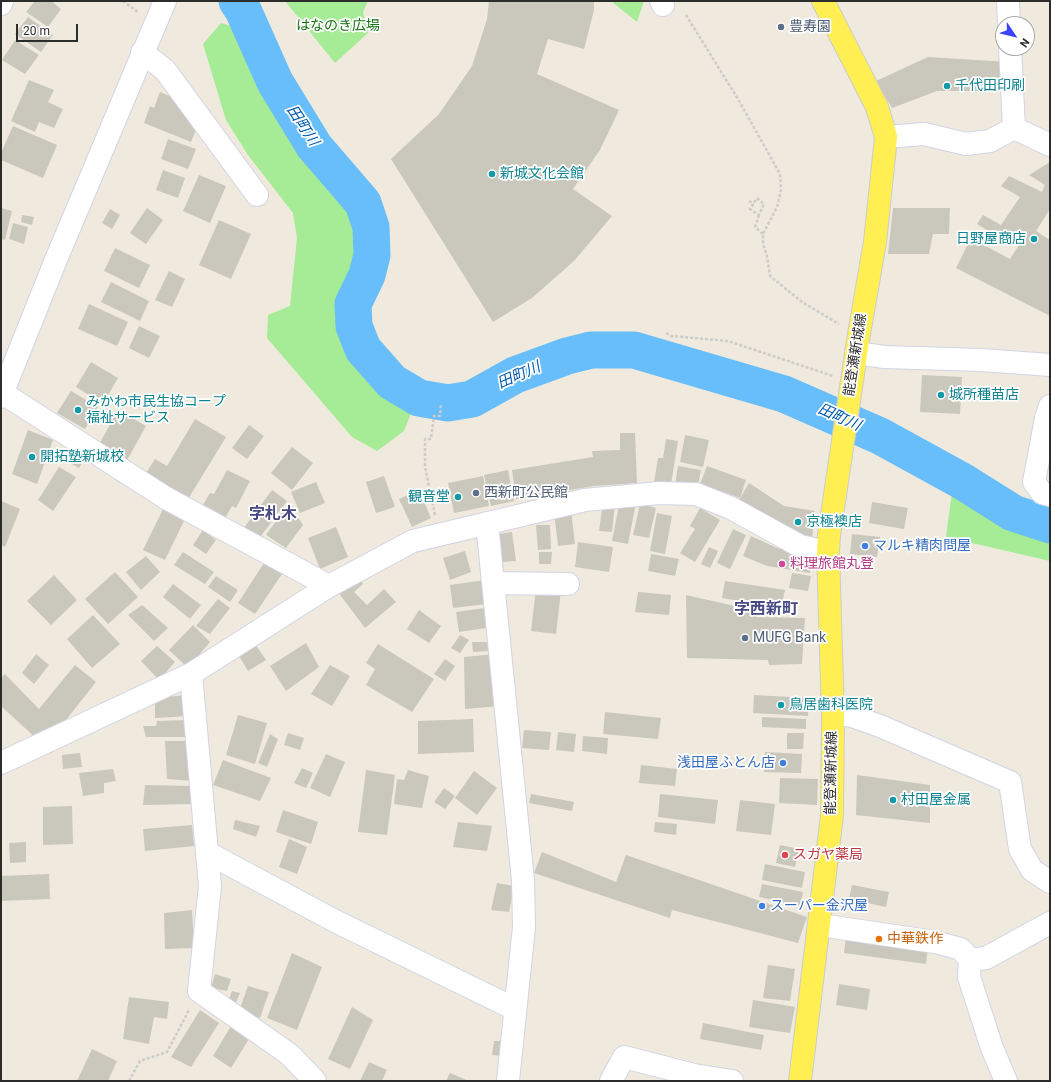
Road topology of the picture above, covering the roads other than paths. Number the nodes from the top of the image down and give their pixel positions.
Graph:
1 (2, 1) edge
2 (164, 1) edge
3 (823, 1) edge
4 (1008, 1) edge
5 (1, 4) edge
6 (1009, 16) edge
7 (142, 52) junction
8 (1010, 56) edge
9 (1014, 128) junction
10 (886, 137) junction
11 (1050, 145) edge
12 (257, 195) dead end
13 (856, 353) junction
14 (1050, 365) edge
15 (2, 394) edge
16 (1050, 406) edge
17 (1050, 495) edge
18 (487, 523) junction
19 (828, 552) junction
20 (494, 583) junction
21 (568, 584) dead end
22 (329, 586) junction
23 (191, 674) junction
24 (833, 716) junction
25 (1, 764) edge
26 (208, 853) junction
27 (1050, 882) edge
28 (1050, 924) edge
29 (820, 925) junction
30 (970, 960) junction
31 (515, 1009) junction
32 (315, 1081) edge
33 (508, 1081) edge
34 (611, 1081) edge
35 (732, 1081) edge
36 (800, 1081) edge
37 (1006, 1081) edge

1 - 5 street
2 - 7 street
3 - 10 main road, 能登瀬新城線
4 - 6 street
7 - 12 street
7 - 15 street
8 - 9 street
9 - 10 street
9 - 11 street
10 - 13 main road, 能登瀬新城線
13 - 14 street
13 - 19 main road, 能登瀬新城線
15 - 22 street
16 - 17 street
18 - 19 street
18 - 20 street
18 - 22 street
19 - 24 main road, 能登瀬新城線
20 - 21 street
20 - 31 street
22 - 23 street
23 - 25 street
23 - 26 street
24 - 27 street
24 - 29 main road, 能登瀬新城線
26 - 31 street
26 - 32 street
28 - 30 street
29 - 30 street
29 - 36 main road, 能登瀬新城線
30 - 37 street
31 - 33 street
34 - 35 street

